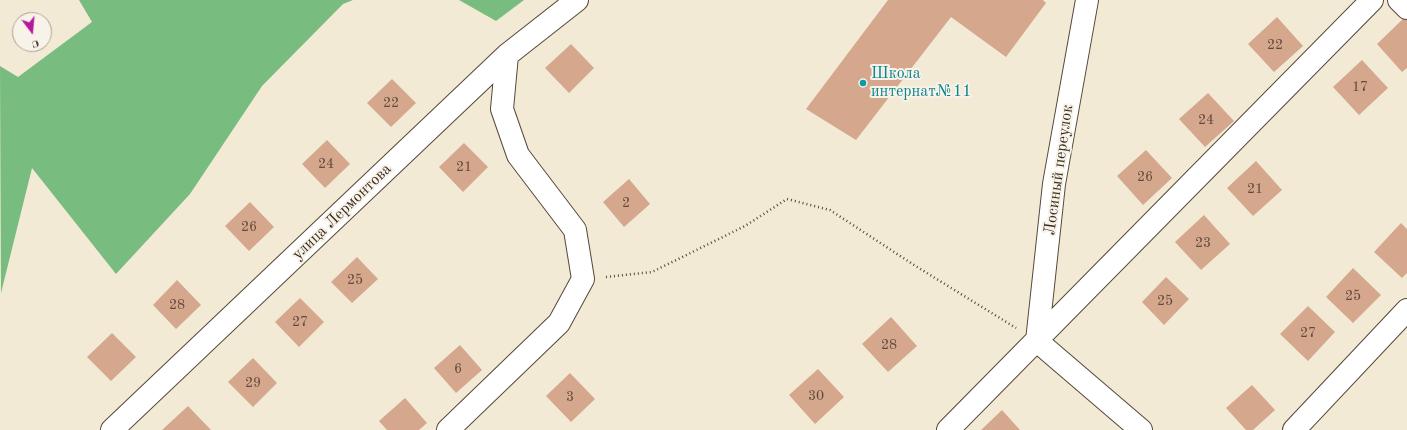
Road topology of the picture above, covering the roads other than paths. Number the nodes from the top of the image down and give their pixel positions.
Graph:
1 (577, 0) edge
2 (1087, 0) edge
3 (1372, 0) edge
4 (1399, 0) edge
5 (1407, 8) edge
6 (507, 55) junction
7 (1407, 310) edge
8 (1037, 341) junction
9 (112, 430) edge
10 (448, 430) edge
11 (948, 430) edge
12 (1142, 430) edge
13 (1294, 430) edge

1 - 6 street, улица Лермонтова
2 - 8 street, Лосиный переулок
3 - 8 street
4 - 5 street
6 - 9 street, улица Лермонтова
6 - 10 street
7 - 13 street
8 - 11 street
8 - 12 street

